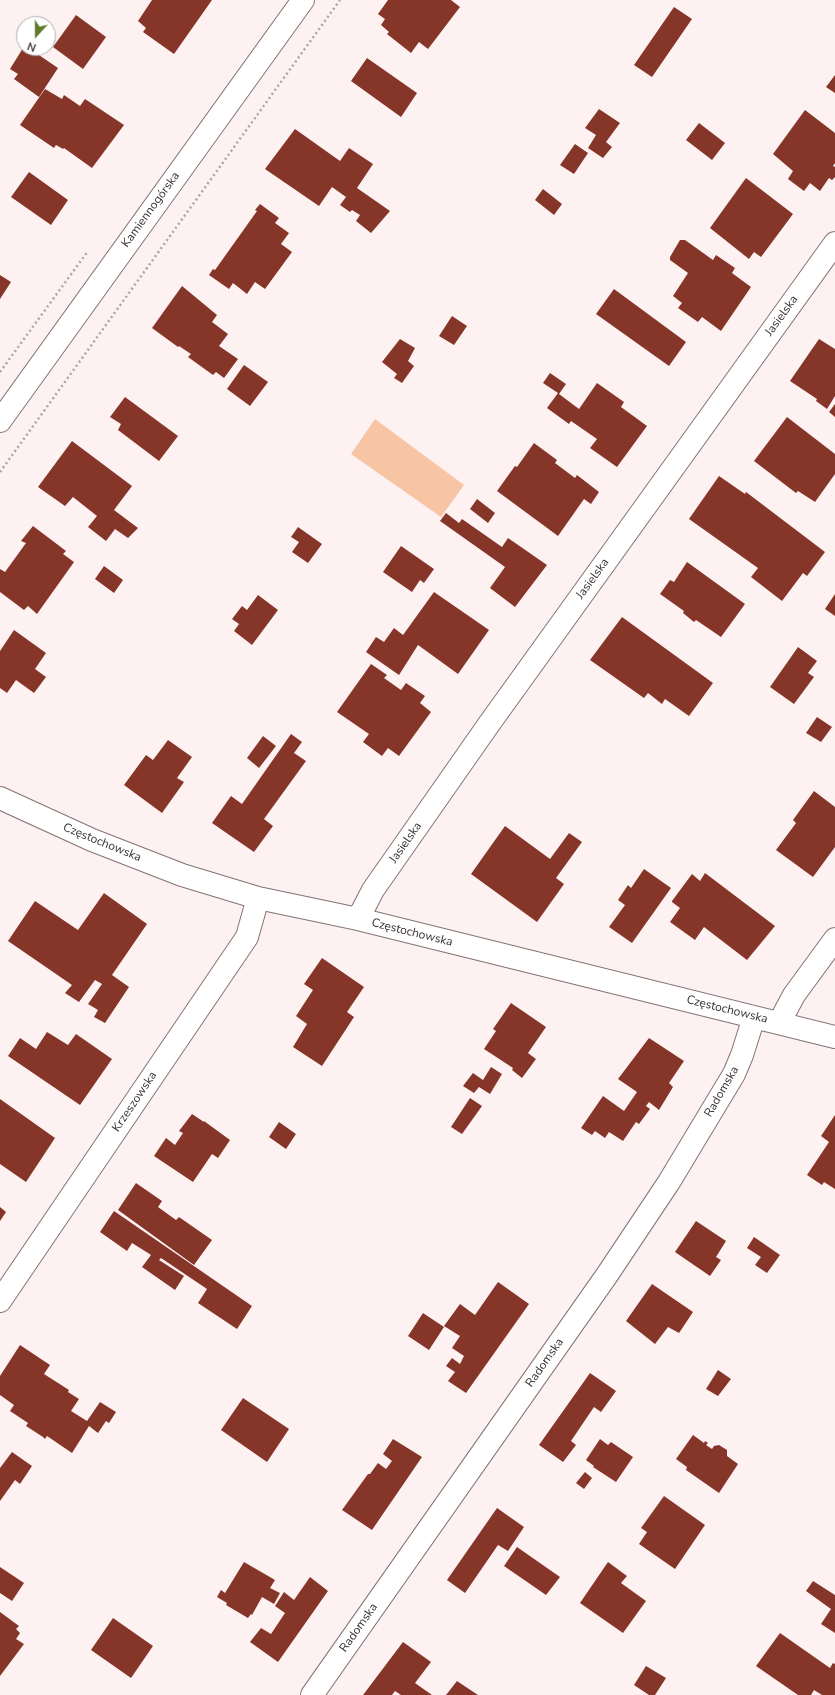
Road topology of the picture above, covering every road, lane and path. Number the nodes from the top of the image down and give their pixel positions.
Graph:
1 (303, 0) edge
2 (340, 0) edge
3 (835, 243) edge
4 (0, 421) edge
5 (0, 472) edge
6 (0, 798) edge
7 (258, 898) junction
8 (358, 919) junction
9 (835, 939) edge
10 (754, 1016) junction
11 (779, 1023) junction
12 (835, 1037) edge
13 (0, 1301) edge
14 (312, 1695) edge

1 - 4 street, Kamiennogórska
2 - 5 path
3 - 8 street, Jasielska
6 - 7 street, Częstochowska
7 - 8 street, Częstochowska
7 - 13 street, Krzeszowska
8 - 10 street, Częstochowska
9 - 11 street
10 - 11 street, Częstochowska
10 - 14 street, Radomska
11 - 12 street, Częstochowska

